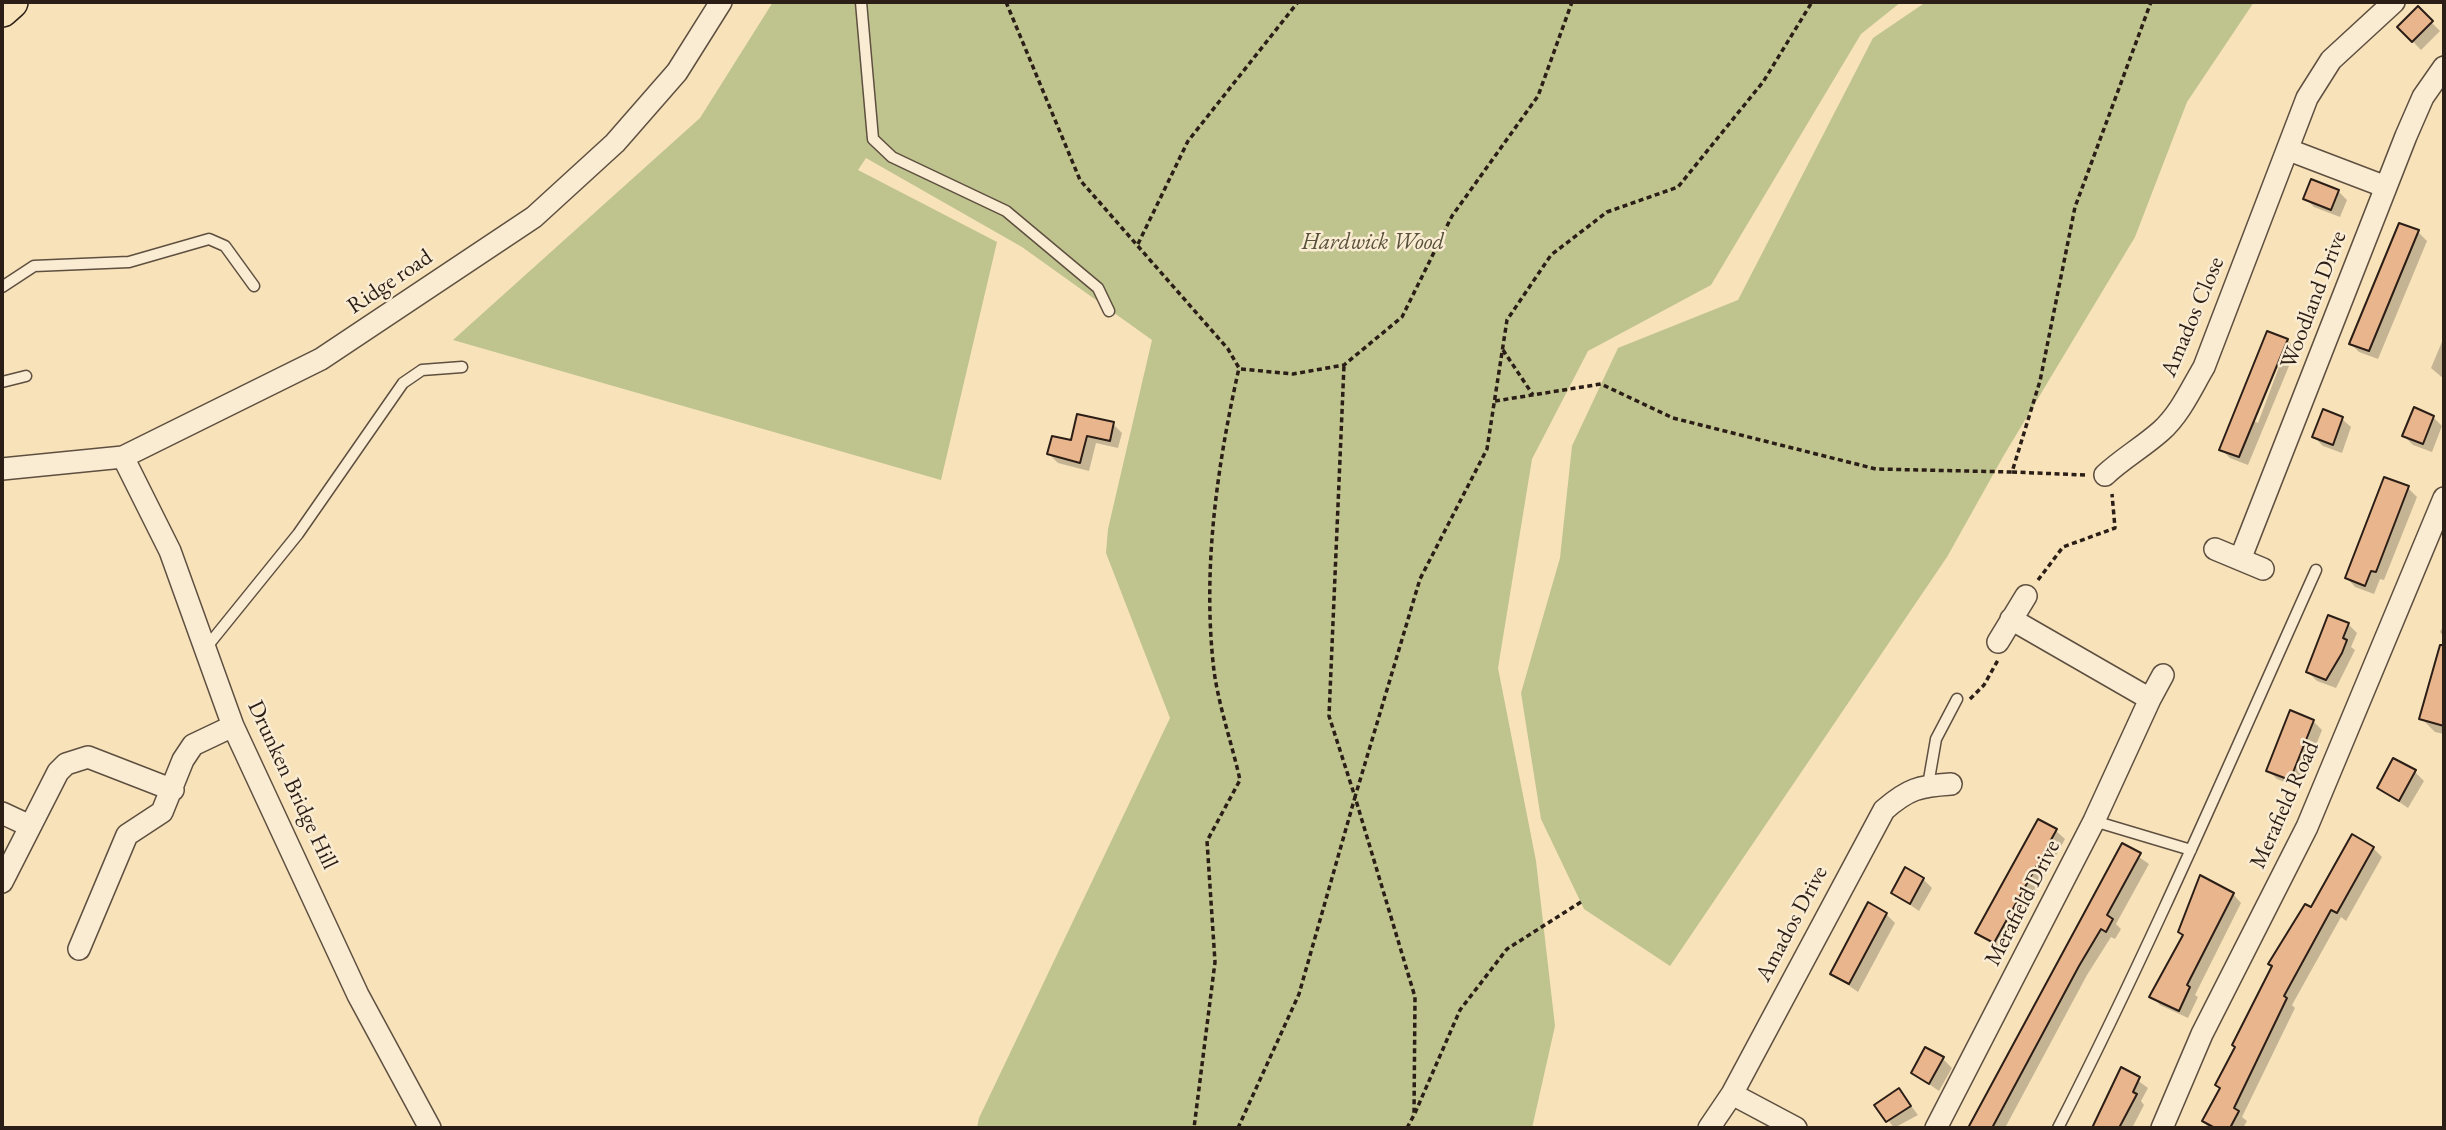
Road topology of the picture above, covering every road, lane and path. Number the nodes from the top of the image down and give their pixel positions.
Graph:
1 (11, 2) edge
2 (721, 2) edge
3 (861, 2) edge
4 (1006, 2) edge
5 (1298, 2) edge
6 (1572, 2) edge
7 (1812, 2) edge
8 (2151, 2) edge
9 (2394, 2) edge
10 (2, 10) edge
11 (2444, 67) edge
12 (2289, 150) junction
13 (2386, 187) junction
14 (1138, 244) junction
15 (2, 286) edge
16 (254, 286) dead end
17 (1109, 311) dead end
18 (1503, 350) junction
19 (1344, 365) junction
20 (462, 367) dead end
21 (1240, 369) junction
22 (26, 376) dead end
23 (2, 382) edge
24 (1533, 395) junction
25 (1495, 401) junction
26 (123, 457) junction
27 (2, 469) edge
28 (2012, 472) junction
29 (2105, 475) junction
30 (2444, 498) edge
31 (2215, 549) dead end
32 (2241, 557) junction
33 (2263, 569) dead end
34 (2316, 570) dead end
35 (2026, 596) joint
36 (2011, 619) junction
37 (1998, 642) dead end
38 (205, 649) junction
39 (2163, 676) dead end
40 (1957, 699) dead end
41 (2150, 699) junction
42 (233, 726) junction
43 (1951, 784) dead end
44 (1928, 785) junction
45 (173, 790) junction
46 (1355, 797) junction
47 (2, 813) edge
48 (2094, 821) junction
49 (30, 826) junction
50 (2191, 850) junction
51 (2, 882) edge
52 (1581, 902) dead end
53 (79, 949) dead end
54 (1732, 1094) junction
55 (1414, 1115) junction
56 (430, 1128) edge
57 (1194, 1128) edge
58 (1238, 1128) edge
59 (1407, 1128) edge
60 (1709, 1128) edge
61 (1796, 1128) edge
62 (1936, 1128) edge
63 (2058, 1128) edge
64 (2162, 1128) edge

1 - 10 highway
2 - 26 street, Ridge road
3 - 17 lane
4 - 14 path
5 - 14 path
6 - 19 path
7 - 18 path
8 - 28 path
9 - 12 street, Amados Close
11 - 13 street, Woodland Drive
12 - 13 street
12 - 29 street, Amados Close
13 - 32 street, Woodland Drive
14 - 21 path
15 - 16 lane
18 - 24 path
18 - 25 path
19 - 21 path
19 - 46 path
20 - 38 lane
21 - 57 path
22 - 23 lane
24 - 25 path
24 - 28 path
25 - 46 path
26 - 27 street, Ridge road
26 - 38 street, Drunken Bridge Hill
28 - 29 path
29 - 35 path
30 - 64 street, Merafield Road
31 - 32 street
32 - 33 street
34 - 50 lane
35 - 36 street
36 - 37 street
36 - 41 street
38 - 42 street, Drunken Bridge Hill
39 - 41 street, Merafield Drive
40 - 44 lane
41 - 48 street, Merafield Drive
42 - 45 street
42 - 56 street, Drunken Bridge Hill
43 - 44 street, Amados Drive
44 - 54 street, Amados Drive
45 - 49 street
45 - 53 street
46 - 55 path
46 - 58 path
47 - 49 street
48 - 50 lane
48 - 62 street, Merafield Drive
49 - 51 street
50 - 63 lane
52 - 55 path
54 - 60 street, Amados Drive
54 - 61 street
55 - 59 path

